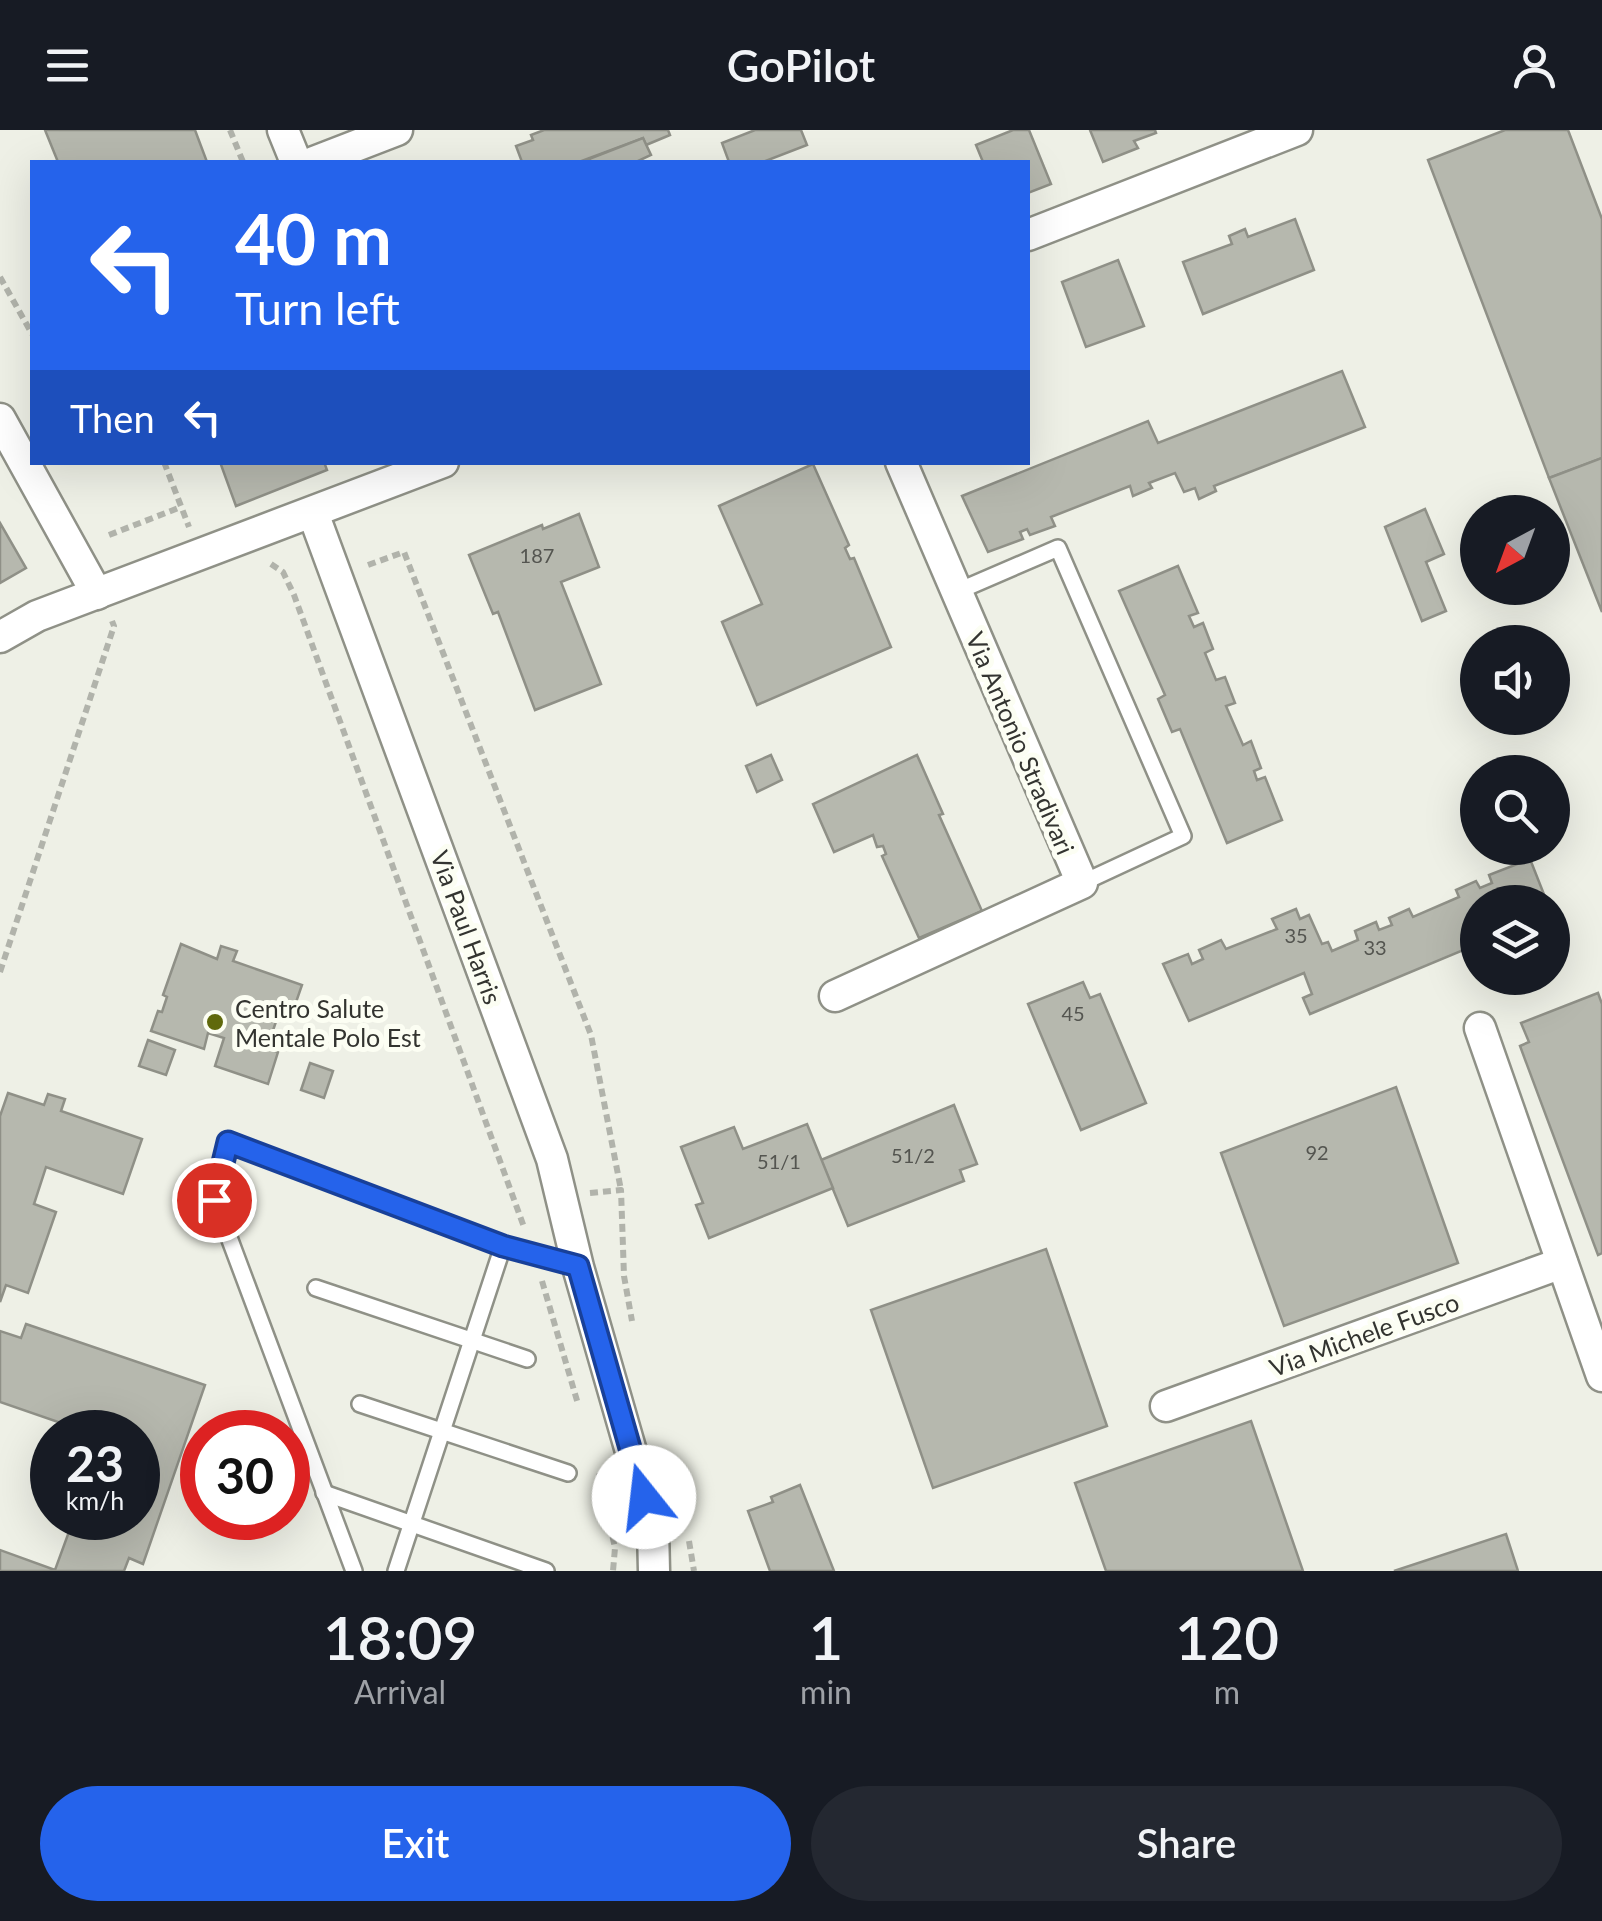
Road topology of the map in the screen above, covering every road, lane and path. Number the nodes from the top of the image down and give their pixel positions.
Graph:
1 (230, 130) edge
2 (283, 130) edge
3 (396, 130) edge
4 (1296, 130) edge
5 (242, 160) edge
6 (295, 160) edge
7 (319, 160) edge
8 (1030, 234) edge
9 (0, 277) edge
10 (30, 330) edge
11 (0, 419) edge
12 (902, 465) edge
13 (425, 466) edge
14 (181, 506) dead end
15 (314, 513) junction
16 (109, 535) dead end
17 (267, 561) dead end
18 (338, 577) junction
19 (956, 592) junction
20 (97, 594) junction
21 (294, 596) junction
22 (130, 620) dead end
23 (114, 626) junction
24 (0, 638) edge
25 (1082, 883) junction
26 (0, 972) edge
27 (835, 996) dead end
28 (1480, 1028) dead end
29 (621, 1190) dead end
30 (503, 1246) junction
31 (534, 1254) junction
32 (1562, 1263) junction
33 (578, 1266) junction
34 (316, 1288) dead end
35 (472, 1340) junction
36 (527, 1358) dead end
37 (1602, 1376) edge
38 (360, 1404) dead end
39 (1166, 1406) dead end
40 (582, 1414) dead end
41 (442, 1431) junction
42 (598, 1467) dead end
43 (568, 1473) dead end
44 (324, 1494) junction
45 (410, 1526) junction
46 (354, 1571) edge
47 (396, 1571) edge
48 (546, 1571) edge
49 (613, 1571) edge
50 (654, 1571) edge

1 - 5 path
2 - 6 street
3 - 7 street
4 - 8 street
9 - 10 path
11 - 20 street
12 - 19 street, Via Antonio Stradivari
13 - 15 street
14 - 16 path
15 - 18 street, Via Paul Harris
15 - 20 street
17 - 21 path
18 - 21 path
18 - 29 path
18 - 33 street, Via Paul Harris
19 - 25 street, Via Antonio Stradivari
19 - 25 lane
20 - 23 path
20 - 24 street
21 - 31 path
22 - 23 path
23 - 26 path
25 - 27 street, Via Antonio Stradivari
28 - 32 street
30 - 31 lane
30 - 35 lane
30 - 44 lane
31 - 33 lane
31 - 40 path
32 - 37 street
32 - 39 street, Via Michele Fusco
33 - 50 street, Via Paul Harris
34 - 35 lane
35 - 36 lane
35 - 41 lane
38 - 41 lane
41 - 43 lane
41 - 45 lane
42 - 49 path
44 - 45 lane
44 - 46 lane
45 - 47 lane
45 - 48 lane

